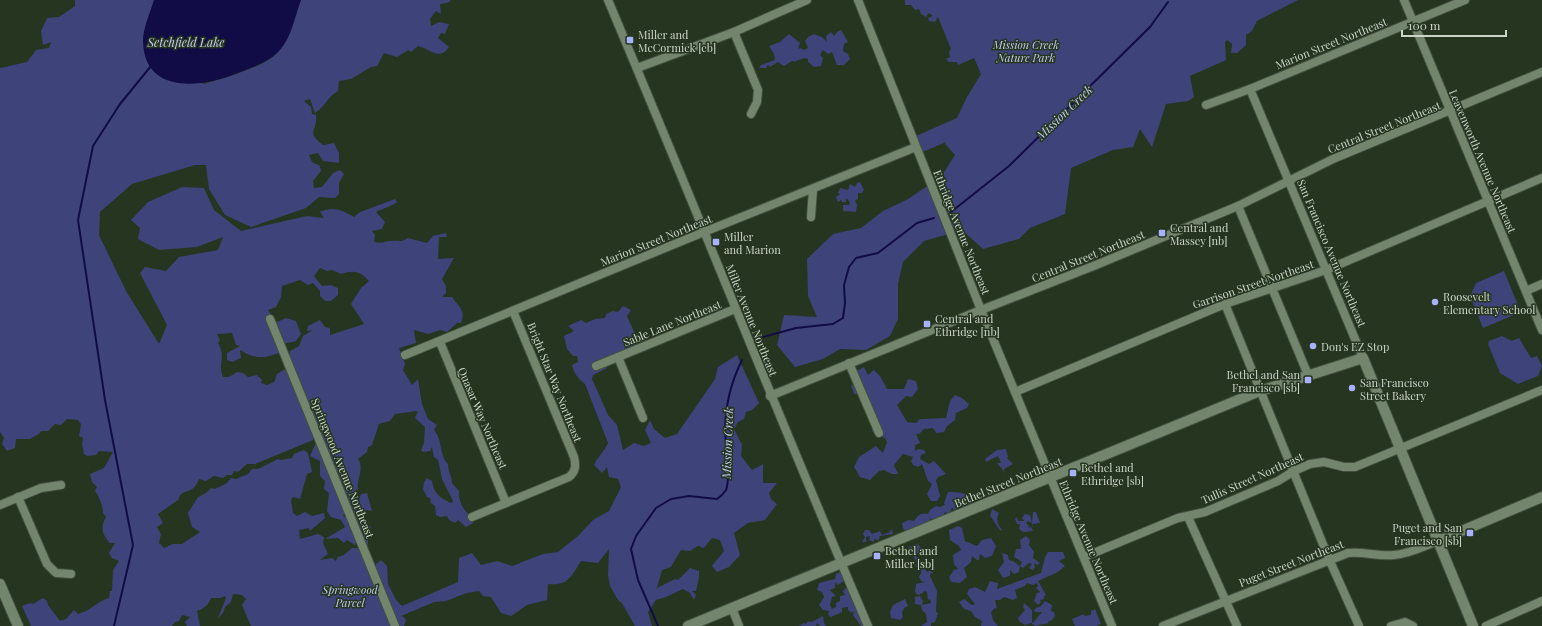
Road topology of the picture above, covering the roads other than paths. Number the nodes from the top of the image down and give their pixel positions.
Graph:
1 (608, 0) edge
2 (808, 0) edge
3 (858, 0) edge
4 (1404, 0) edge
5 (1465, 0) edge
6 (1413, 22) junction
7 (734, 32) junction
8 (637, 68) junction
9 (1542, 72) edge
10 (1250, 89) junction
11 (1206, 105) dead end
12 (1451, 111) junction
13 (751, 114) dead end
14 (916, 147) junction
15 (1542, 178) edge
16 (1288, 181) junction
17 (813, 189) junction
18 (1488, 201) junction
19 (1238, 206) junction
20 (812, 216) dead end
21 (704, 232) junction
22 (1326, 270) junction
23 (1542, 284) edge
24 (1272, 289) junction
25 (1526, 291) junction
26 (1224, 304) junction
27 (735, 310) junction
28 (981, 310) junction
29 (513, 311) junction
30 (270, 319) dead end
31 (1542, 330) edge
32 (440, 342) junction
33 (405, 356) dead end
34 (618, 357) junction
35 (1363, 358) junction
36 (849, 363) junction
37 (596, 366) dead end
38 (1308, 375) junction
39 (1542, 390) edge
40 (1260, 391) junction
41 (1015, 392) junction
42 (770, 396) junction
43 (643, 418) dead end
44 (879, 433) dead end
45 (1400, 449) junction
46 (1294, 471) junction
47 (1050, 478) junction
48 (61, 485) dead end
49 (18, 497) junction
50 (1542, 497) edge
51 (506, 503) junction
52 (0, 505) edge
53 (472, 517) dead end
54 (1188, 517) junction
55 (1438, 541) junction
56 (1084, 557) junction
57 (1329, 559) junction
58 (841, 564) junction
59 (71, 574) dead end
60 (0, 584) edge
61 (1226, 601) junction
62 (1542, 601) edge
63 (732, 608) junction
64 (18, 626) edge
65 (395, 626) edge
66 (688, 626) edge
67 (739, 626) edge
68 (868, 626) edge
69 (1112, 626) edge
70 (1163, 626) edge
71 (1237, 626) edge
72 (1359, 626) edge
73 (1391, 626) edge
74 (1413, 626) edge
75 (1473, 626) edge
76 (1486, 626) edge

1 - 8 street, Miller Avenue Northeast
2 - 7 street
3 - 14 street, Ethridge Avenue Northeast
4 - 6 street, Leavenworth Avenue Northeast
5 - 6 street, Marion Street Northeast
6 - 10 street, Marion Street Northeast
6 - 12 street, Leavenworth Avenue Northeast
7 - 8 street
7 - 13 street
8 - 21 street, Miller Avenue Northeast
9 - 12 street, Central Street Northeast
10 - 11 street, Marion Street Northeast
10 - 16 street, San Francisco Avenue Northeast
12 - 16 street, Central Street Northeast
12 - 18 street, Leavenworth Avenue Northeast
14 - 17 street, Marion Street Northeast
14 - 28 street, Ethridge Avenue Northeast
15 - 18 street, Garrison Street Northeast
16 - 19 street, Central Street Northeast
16 - 22 street, San Francisco Avenue Northeast
17 - 20 street
17 - 21 street, Marion Street Northeast
18 - 22 street, Garrison Street Northeast
18 - 25 street, Leavenworth Avenue Northeast
19 - 24 street
19 - 28 street, Central Street Northeast
21 - 27 street, Miller Avenue Northeast
21 - 29 street, Marion Street Northeast
22 - 24 street, Garrison Street Northeast
22 - 35 street, San Francisco Avenue Northeast
23 - 25 street
24 - 26 street, Garrison Street Northeast
24 - 38 street
25 - 31 street, Leavenworth Avenue Northeast
26 - 40 street
26 - 41 street, Garrison Street Northeast
27 - 34 street, Sable Lane Northeast
27 - 42 street, Miller Avenue Northeast
28 - 36 street, Central Street Northeast
28 - 41 street, Ethridge Avenue Northeast
29 - 32 street, Marion Street Northeast
29 - 51 street, Bright Star Way Northeast
30 - 65 street, Springwood Avenue Northeast
32 - 33 street, Marion Street Northeast
32 - 51 street, Quasar Way Northeast
34 - 37 street, Sable Lane Northeast
34 - 43 street, Sable Lane Northeast
35 - 38 street, Bethel Street Northeast
35 - 45 street, San Francisco Avenue Northeast
36 - 42 street, Central Street Northeast
36 - 44 street
38 - 40 street, Bethel Street Northeast
39 - 45 street, Tullis Street Northeast
40 - 46 street
40 - 47 street, Bethel Street Northeast
41 - 47 street, Ethridge Avenue Northeast
42 - 58 street, Miller Avenue Northeast
45 - 46 street, Tullis Street Northeast
45 - 55 street, San Francisco Avenue Northeast
46 - 54 street, Tullis Street Northeast
46 - 57 street
47 - 56 street, Ethridge Avenue Northeast
47 - 58 street, Bethel Street Northeast
48 - 49 street
49 - 52 street
49 - 59 street
50 - 55 street, Puget Street Northeast
51 - 53 street
54 - 56 street, Tullis Street Northeast
54 - 61 street
55 - 57 street, Puget Street Northeast
55 - 75 street, San Francisco Avenue Northeast
56 - 69 street, Ethridge Avenue Northeast
57 - 61 street, Puget Street Northeast
57 - 72 street
58 - 63 street, Bethel Street Northeast
58 - 68 street, Miller Avenue Northeast
60 - 64 street
61 - 70 street, Puget Street Northeast
61 - 71 street
62 - 76 street
63 - 66 street, Bethel Street Northeast
63 - 67 street
73 - 74 street

